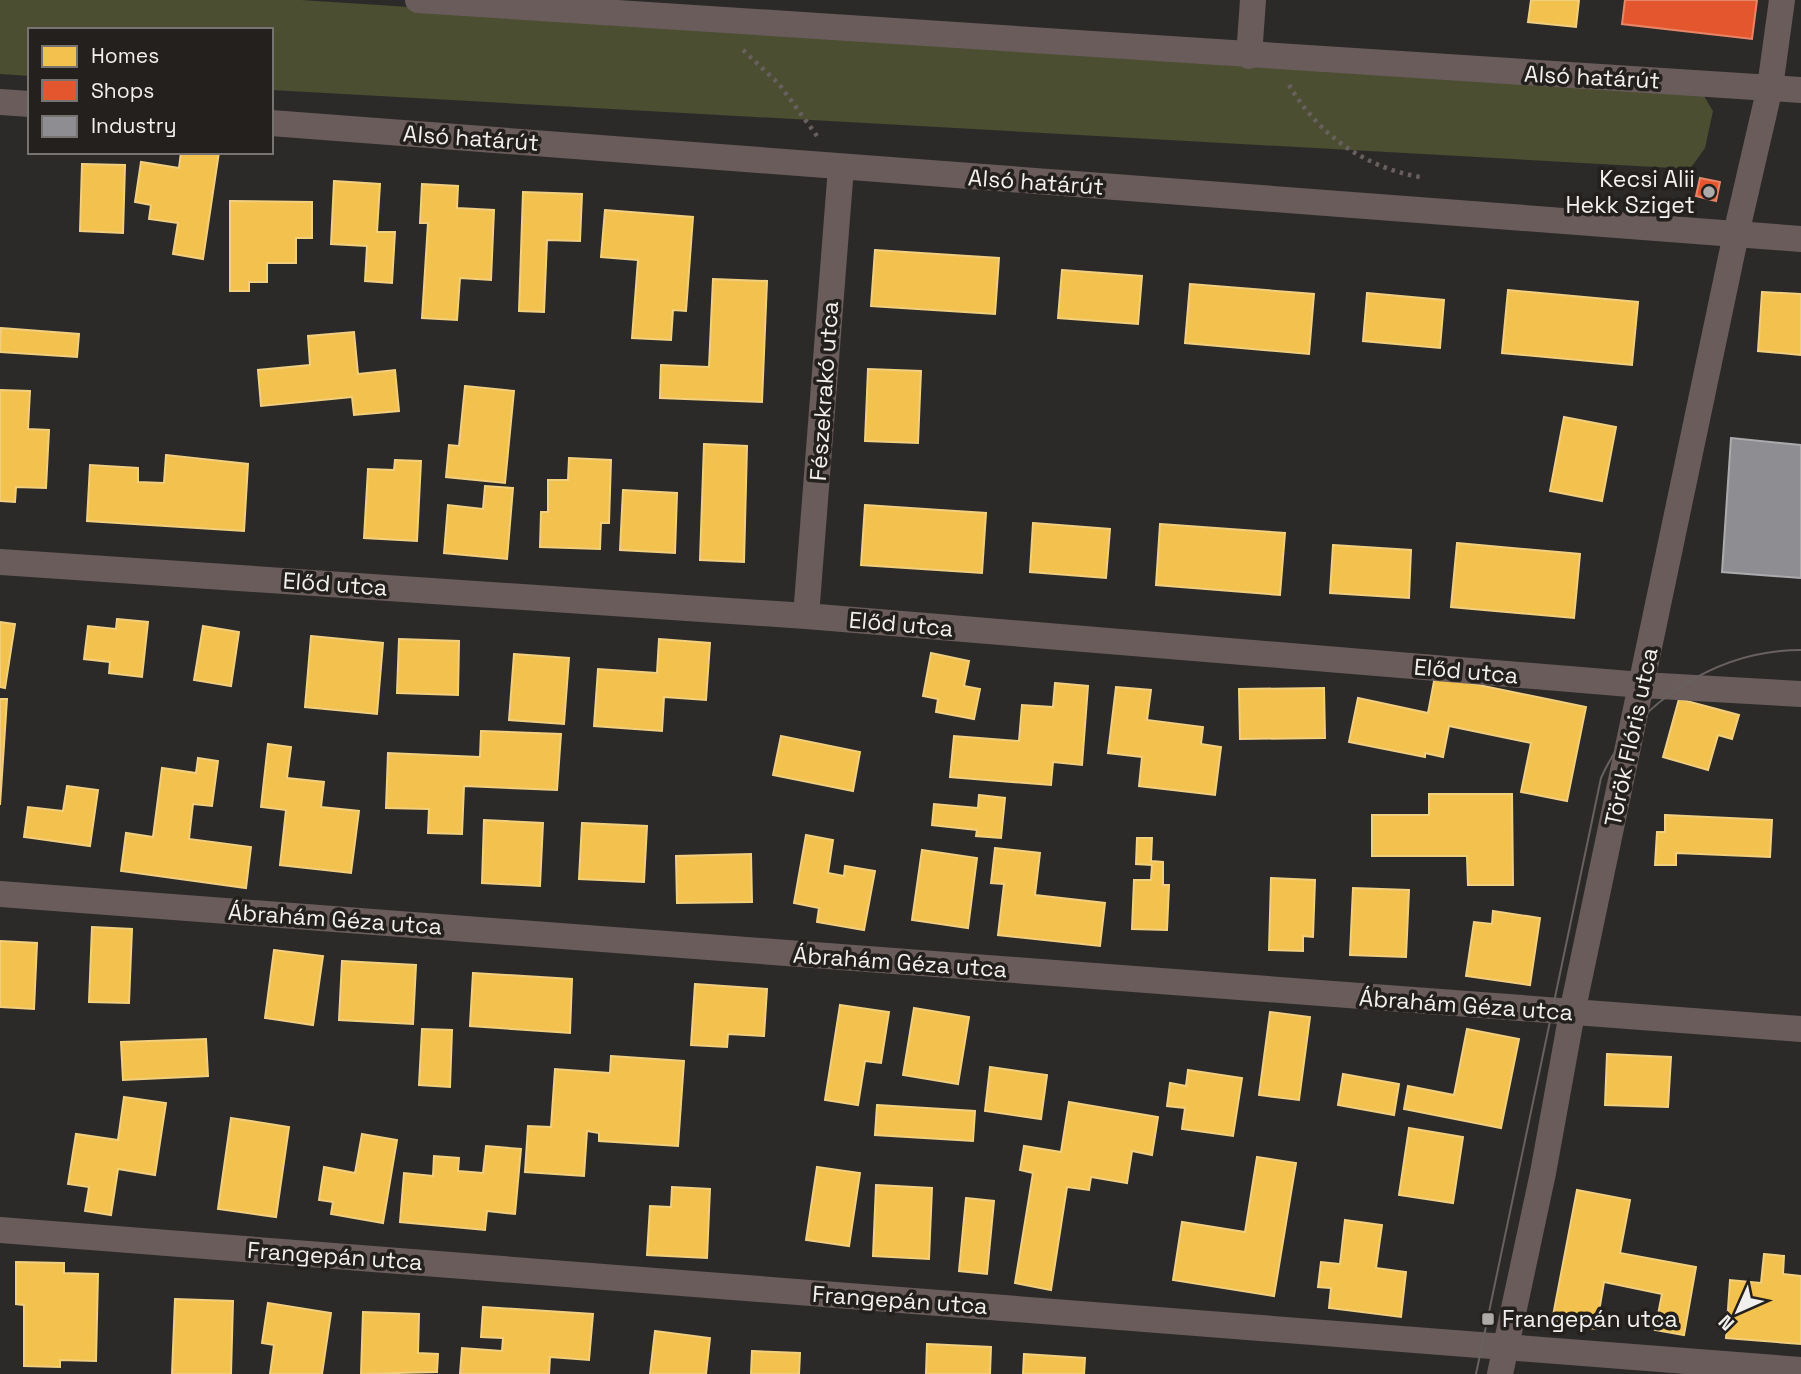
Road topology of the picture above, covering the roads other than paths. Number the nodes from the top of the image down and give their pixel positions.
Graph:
1 (418, 0) edge
2 (1253, 0) edge
3 (1782, 0) edge
4 (710, 10) edge
5 (1249, 56) junction
6 (1801, 90) edge
7 (1768, 94) junction
8 (0, 102) edge
9 (28, 104) edge
10 (273, 123) edge
11 (841, 167) junction
12 (1736, 234) junction
13 (1801, 239) edge
14 (0, 562) edge
15 (806, 616) junction
16 (1642, 685) junction
17 (1801, 694) edge
18 (0, 894) edge
19 (1572, 1013) junction
20 (1801, 1029) edge
21 (0, 1230) edge
22 (1505, 1348) junction
23 (1801, 1370) edge
24 (1500, 1374) edge

1 - 4 street, Alsó határút
2 - 5 street
3 - 7 street, Török Flóris utca
4 - 5 street, Alsó határút
5 - 7 street, Alsó határút
6 - 7 street, Alsó határút
7 - 12 street, Török Flóris utca
8 - 9 street
10 - 11 street, Alsó határút
11 - 12 street, Alsó határút
11 - 15 street, Fészekrakó utca
12 - 13 street, Alsó határút
12 - 16 street, Török Flóris utca
14 - 15 street, Előd utca
15 - 16 street, Előd utca
16 - 17 street, Előd utca
16 - 19 street, Török Flóris utca
18 - 19 street, Ábrahám Géza utca
19 - 20 street, Ábrahám Géza utca
19 - 22 street, Török Flóris utca
21 - 22 street, Frangepán utca
22 - 23 street, Frangepán utca
22 - 24 street, Török Flóris utca

